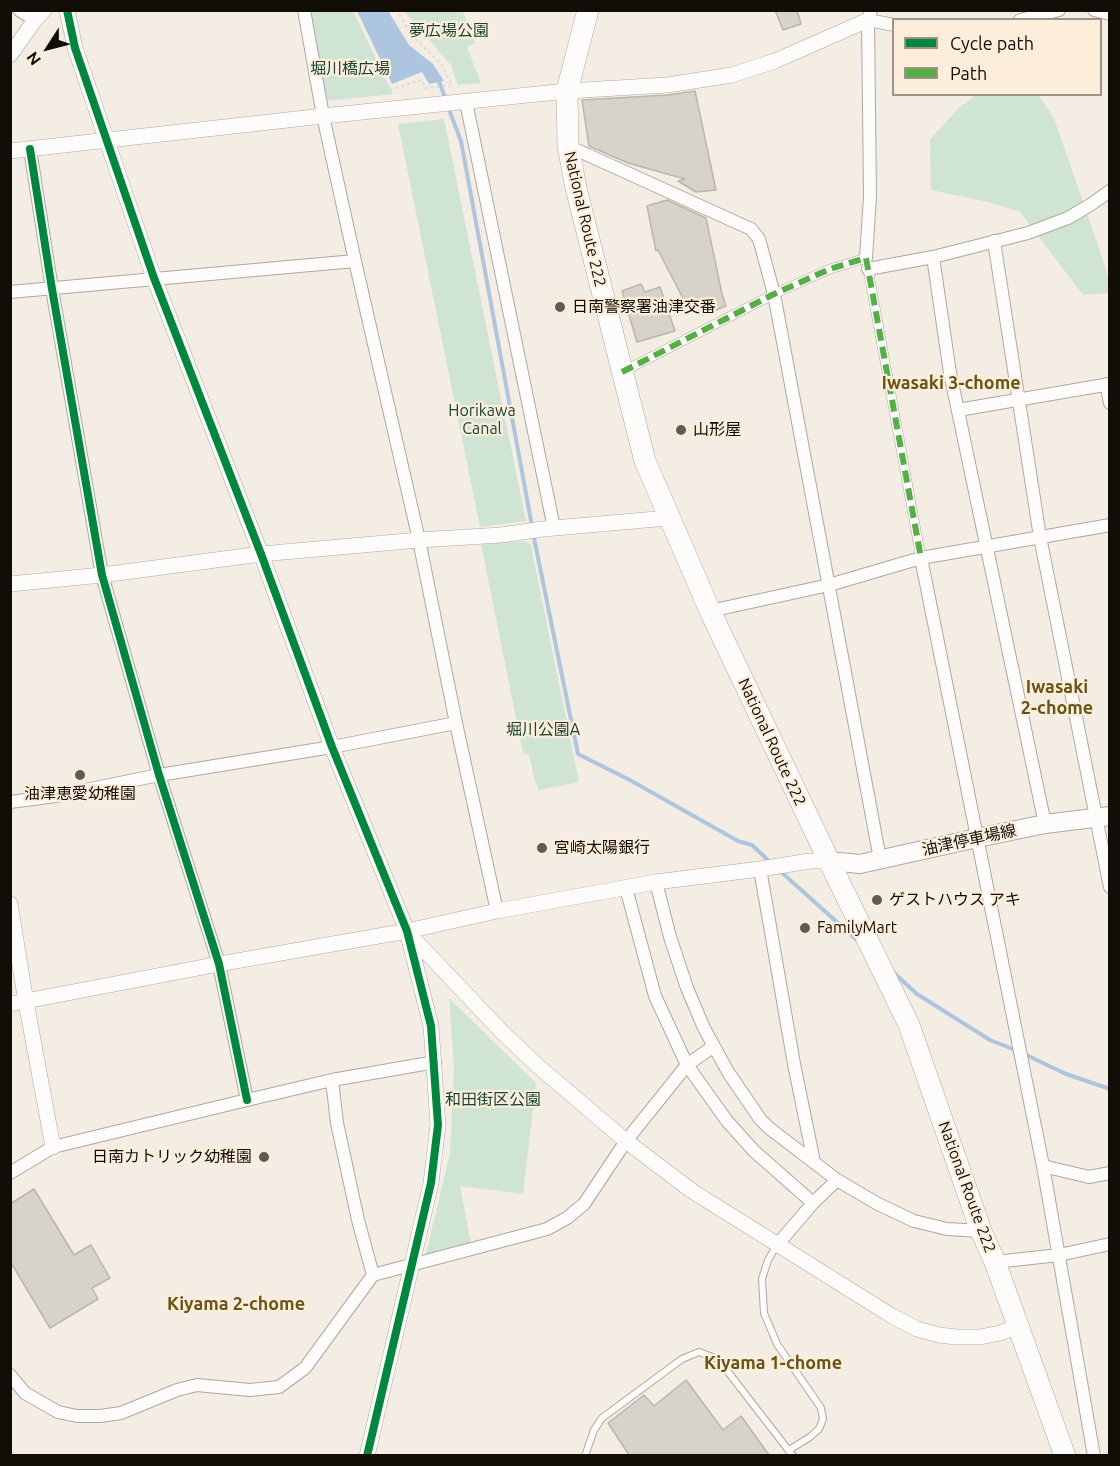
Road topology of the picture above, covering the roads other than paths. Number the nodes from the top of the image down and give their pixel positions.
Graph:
1 (19, 10) edge
2 (67, 10) edge
3 (304, 10) edge
4 (588, 10) edge
5 (1059, 10) edge
6 (1094, 10) edge
7 (1110, 14) edge
8 (40, 15) edge
9 (870, 15) edge
10 (1028, 18) edge
11 (892, 24) edge
12 (10, 55) edge
13 (567, 91) junction
14 (462, 102) junction
15 (323, 116) junction
16 (106, 140) junction
17 (568, 146) junction
18 (30, 149) junction
19 (10, 151) edge
20 (1110, 190) edge
21 (993, 241) junction
22 (933, 257) junction
23 (354, 261) junction
24 (867, 263) junction
25 (154, 279) junction
26 (52, 289) junction
27 (10, 292) edge
28 (774, 294) junction
29 (622, 372) junction
30 (1108, 384) edge
31 (1019, 399) junction
32 (1110, 404) edge
33 (958, 410) junction
34 (668, 518) junction
35 (1110, 525) edge
36 (549, 529) junction
37 (1040, 537) junction
38 (419, 540) junction
39 (987, 548) junction
40 (261, 554) junction
41 (921, 558) junction
42 (102, 575) junction
43 (10, 584) edge
44 (829, 585) junction
45 (710, 611) junction
46 (456, 723) junction
47 (332, 747) junction
48 (159, 775) junction
49 (10, 802) edge
50 (1103, 817) edge
51 (1045, 824) junction
52 (977, 838) junction
53 (880, 859) junction
54 (829, 861) junction
55 (760, 869) junction
56 (656, 882) junction
57 (1110, 887) edge
58 (626, 888) junction
59 (10, 904) edge
60 (497, 911) junction
61 (407, 931) junction
62 (219, 964) junction
63 (26, 1002) junction
64 (10, 1004) edge
65 (714, 1046) junction
66 (435, 1062) junction
67 (687, 1065) junction
68 (332, 1080) junction
69 (247, 1100) junction
70 (626, 1141) junction
71 (53, 1148) junction
72 (814, 1162) junction
73 (1043, 1166) junction
74 (10, 1173) edge
75 (1110, 1173) edge
76 (837, 1180) junction
77 (813, 1203) junction
78 (981, 1231) junction
79 (778, 1244) junction
80 (1110, 1244) edge
81 (1059, 1255) junction
82 (995, 1262) junction
83 (412, 1265) junction
84 (373, 1275) junction
85 (1018, 1326) junction
86 (10, 1375) edge
87 (791, 1453) edge
88 (367, 1455) edge
89 (585, 1455) edge
90 (1065, 1455) edge
91 (1094, 1455) edge

1 - 8 street
2 - 16 street
3 - 15 street
4 - 13 highway, National Route 222
5 - 10 street
6 - 7 street
8 - 12 street
9 - 11 street
9 - 13 street
9 - 24 street
13 - 14 street
13 - 17 highway, National Route 222
14 - 15 street
14 - 36 street
15 - 16 street
15 - 23 street
16 - 18 street
16 - 25 street
17 - 28 street
17 - 29 highway, National Route 222
18 - 19 street
18 - 26 street
20 - 21 street
21 - 22 street
21 - 31 street
22 - 24 street
22 - 33 street
23 - 25 street
23 - 38 street
24 - 28 street
24 - 41 street
25 - 26 street
25 - 40 street
26 - 27 street
26 - 42 street
28 - 29 street
28 - 44 street
29 - 34 highway, National Route 222
30 - 31 street
30 - 32 street
31 - 33 street
31 - 37 street
33 - 39 street
34 - 36 street
34 - 45 highway, National Route 222
35 - 37 street
36 - 38 street
37 - 39 street
37 - 50 street
38 - 40 street
38 - 46 street
39 - 41 street
39 - 51 street
40 - 42 street
40 - 47 street
41 - 44 street
41 - 52 street
42 - 43 street
42 - 48 street
44 - 45 street
44 - 53 street
45 - 54 highway, National Route 222
46 - 47 street
46 - 60 street
47 - 48 street
47 - 61 street
48 - 49 street
48 - 62 street
50 - 51 main road, 油津停車場線
50 - 57 street
51 - 52 main road, 油津停車場線
52 - 53 main road, 油津停車場線
52 - 73 street
53 - 54 main road, 油津停車場線
54 - 55 street
54 - 78 highway, National Route 222
55 - 56 street
55 - 72 street
56 - 58 street
56 - 65 street
58 - 60 street
58 - 67 street
59 - 63 street
60 - 61 street
61 - 62 street
61 - 66 street
61 - 70 street
62 - 63 street
62 - 69 street
63 - 64 street
63 - 71 street
65 - 67 street
65 - 72 street
66 - 68 street
66 - 83 street
67 - 70 street
67 - 77 street
68 - 69 street
68 - 84 street
69 - 71 street
70 - 79 street
70 - 83 street
71 - 74 street
72 - 76 street
73 - 75 street
73 - 81 street
76 - 77 street
76 - 78 street
77 - 79 street
78 - 82 highway, National Route 222
79 - 85 street
79 - 87 lane
80 - 81 street
81 - 82 street
81 - 91 street
82 - 85 highway, National Route 222
83 - 84 street
83 - 88 street
84 - 86 street
85 - 90 highway, National Route 222
87 - 89 lane

